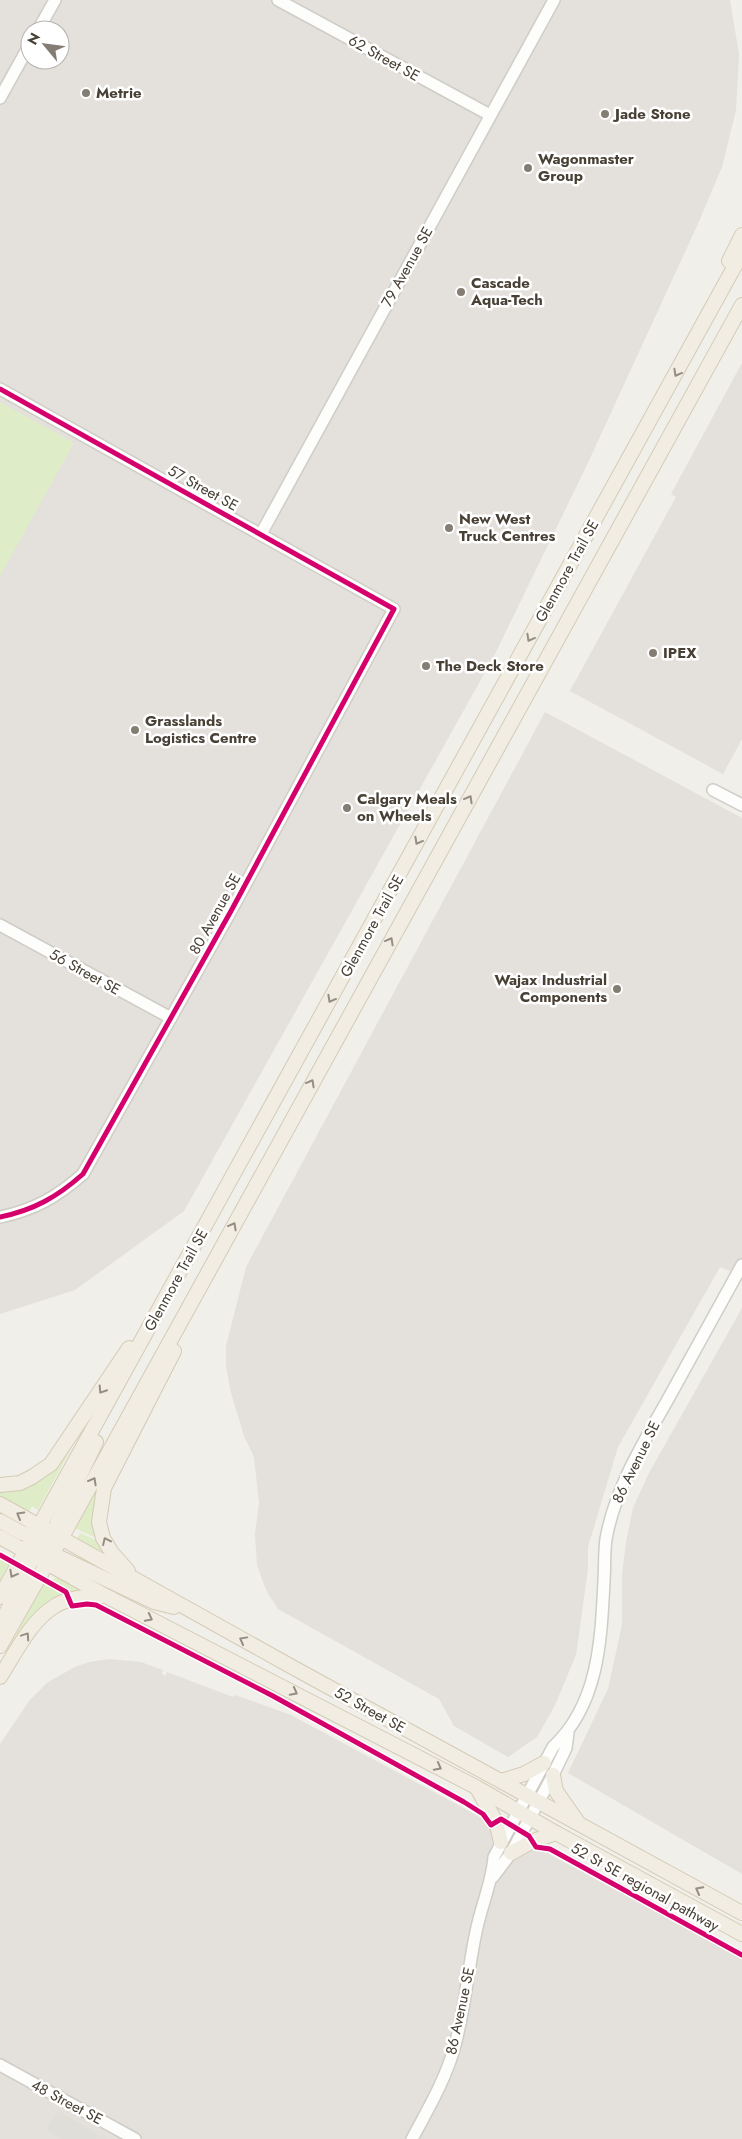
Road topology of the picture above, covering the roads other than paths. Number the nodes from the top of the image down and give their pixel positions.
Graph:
1 (55, 0) edge
2 (278, 0) edge
3 (554, 0) edge
4 (44, 20) edge
5 (20, 62) edge
6 (0, 98) edge
7 (490, 115) junction
8 (742, 235) edge
9 (742, 253) edge
10 (742, 305) edge
11 (693, 343) junction
12 (0, 389) edge
13 (261, 534) junction
14 (394, 609) joint
15 (713, 790) dead end
16 (742, 805) edge
17 (0, 925) edge
18 (170, 1018) junction
19 (0, 1217) edge
20 (742, 1264) edge
21 (209, 1268) junction
22 (160, 1308) junction
23 (0, 1485) edge
24 (0, 1504) edge
25 (0, 1522) edge
26 (0, 1537) edge
27 (43, 1545) junction
28 (135, 1579) junction
29 (106, 1596) junction
30 (0, 1597) edge
31 (192, 1612) junction
32 (0, 1626) edge
33 (0, 1646) edge
34 (0, 1677) edge
35 (568, 1734) junction
36 (544, 1762) junction
37 (553, 1775) junction
38 (501, 1781) junction
39 (476, 1787) junction
40 (532, 1799) junction
41 (524, 1814) junction
42 (581, 1826) junction
43 (556, 1833) junction
44 (501, 1842) junction
45 (511, 1853) junction
46 (492, 1877) junction
47 (742, 1913) edge
48 (742, 1934) edge
49 (0, 2066) edge
50 (135, 2139) edge
51 (412, 2139) edge

1 - 4 street
2 - 7 street, 62 Street SE
3 - 7 street, 79 Avenue SE
5 - 6 street
7 - 13 street, 79 Avenue SE
8 - 11 main road
9 - 11 main road, Glenmore Trail SE
21 -> 10 main road, Glenmore Trail SE
11 -> 22 main road, Glenmore Trail SE
12 - 13 street, 57 Street SE
13 - 14 street, 57 Street SE
14 - 18 street, 80 Avenue SE
15 - 16 street
17 - 18 street, 56 Street SE
18 - 19 street, 80 Avenue SE
20 - 35 street, 86 Avenue SE
27 -> 21 main road, Glenmore Trail SE
28 -> 21 main road
22 -> 23 main road
22 - 27 main road, Glenmore Trail SE
27 -> 24 main road, 52 Street SE
25 - 27 main road
26 - 27 main road, 52 Street SE
27 - 28 main road, 52 Street SE
27 - 29 main road, 52 Street SE
27 -> 30 main road, Glenmore Trail SE
27 - 31 main road
27 - 32 main road
27 - 33 main road, Glenmore Trail SE
28 - 31 main road, 52 Street SE
34 -> 29 main road
29 -> 39 main road, 52 Street SE
38 -> 31 main road, 52 Street SE
35 - 36 street, 86 Avenue SE
35 - 37 street, 86 Avenue SE
36 - 38 main road
36 - 40 street, 86 Avenue SE
37 - 40 street, 86 Avenue SE
37 - 42 main road
38 - 40 main road, 52 Street SE
39 - 41 main road, 52 Street SE
39 - 44 main road
40 - 41 street, 86 Avenue SE
40 - 42 main road, 52 Street SE
41 - 43 main road, 52 Street SE
41 - 44 street, 86 Avenue SE
41 - 45 street, 86 Avenue SE
47 -> 42 main road, 52 Street SE
43 - 45 main road
43 - 48 main road, 52 Street SE
44 - 46 street, 86 Avenue SE
45 - 46 street, 86 Avenue SE
46 - 51 street, 86 Avenue SE
49 - 50 street, 48 Street SE

